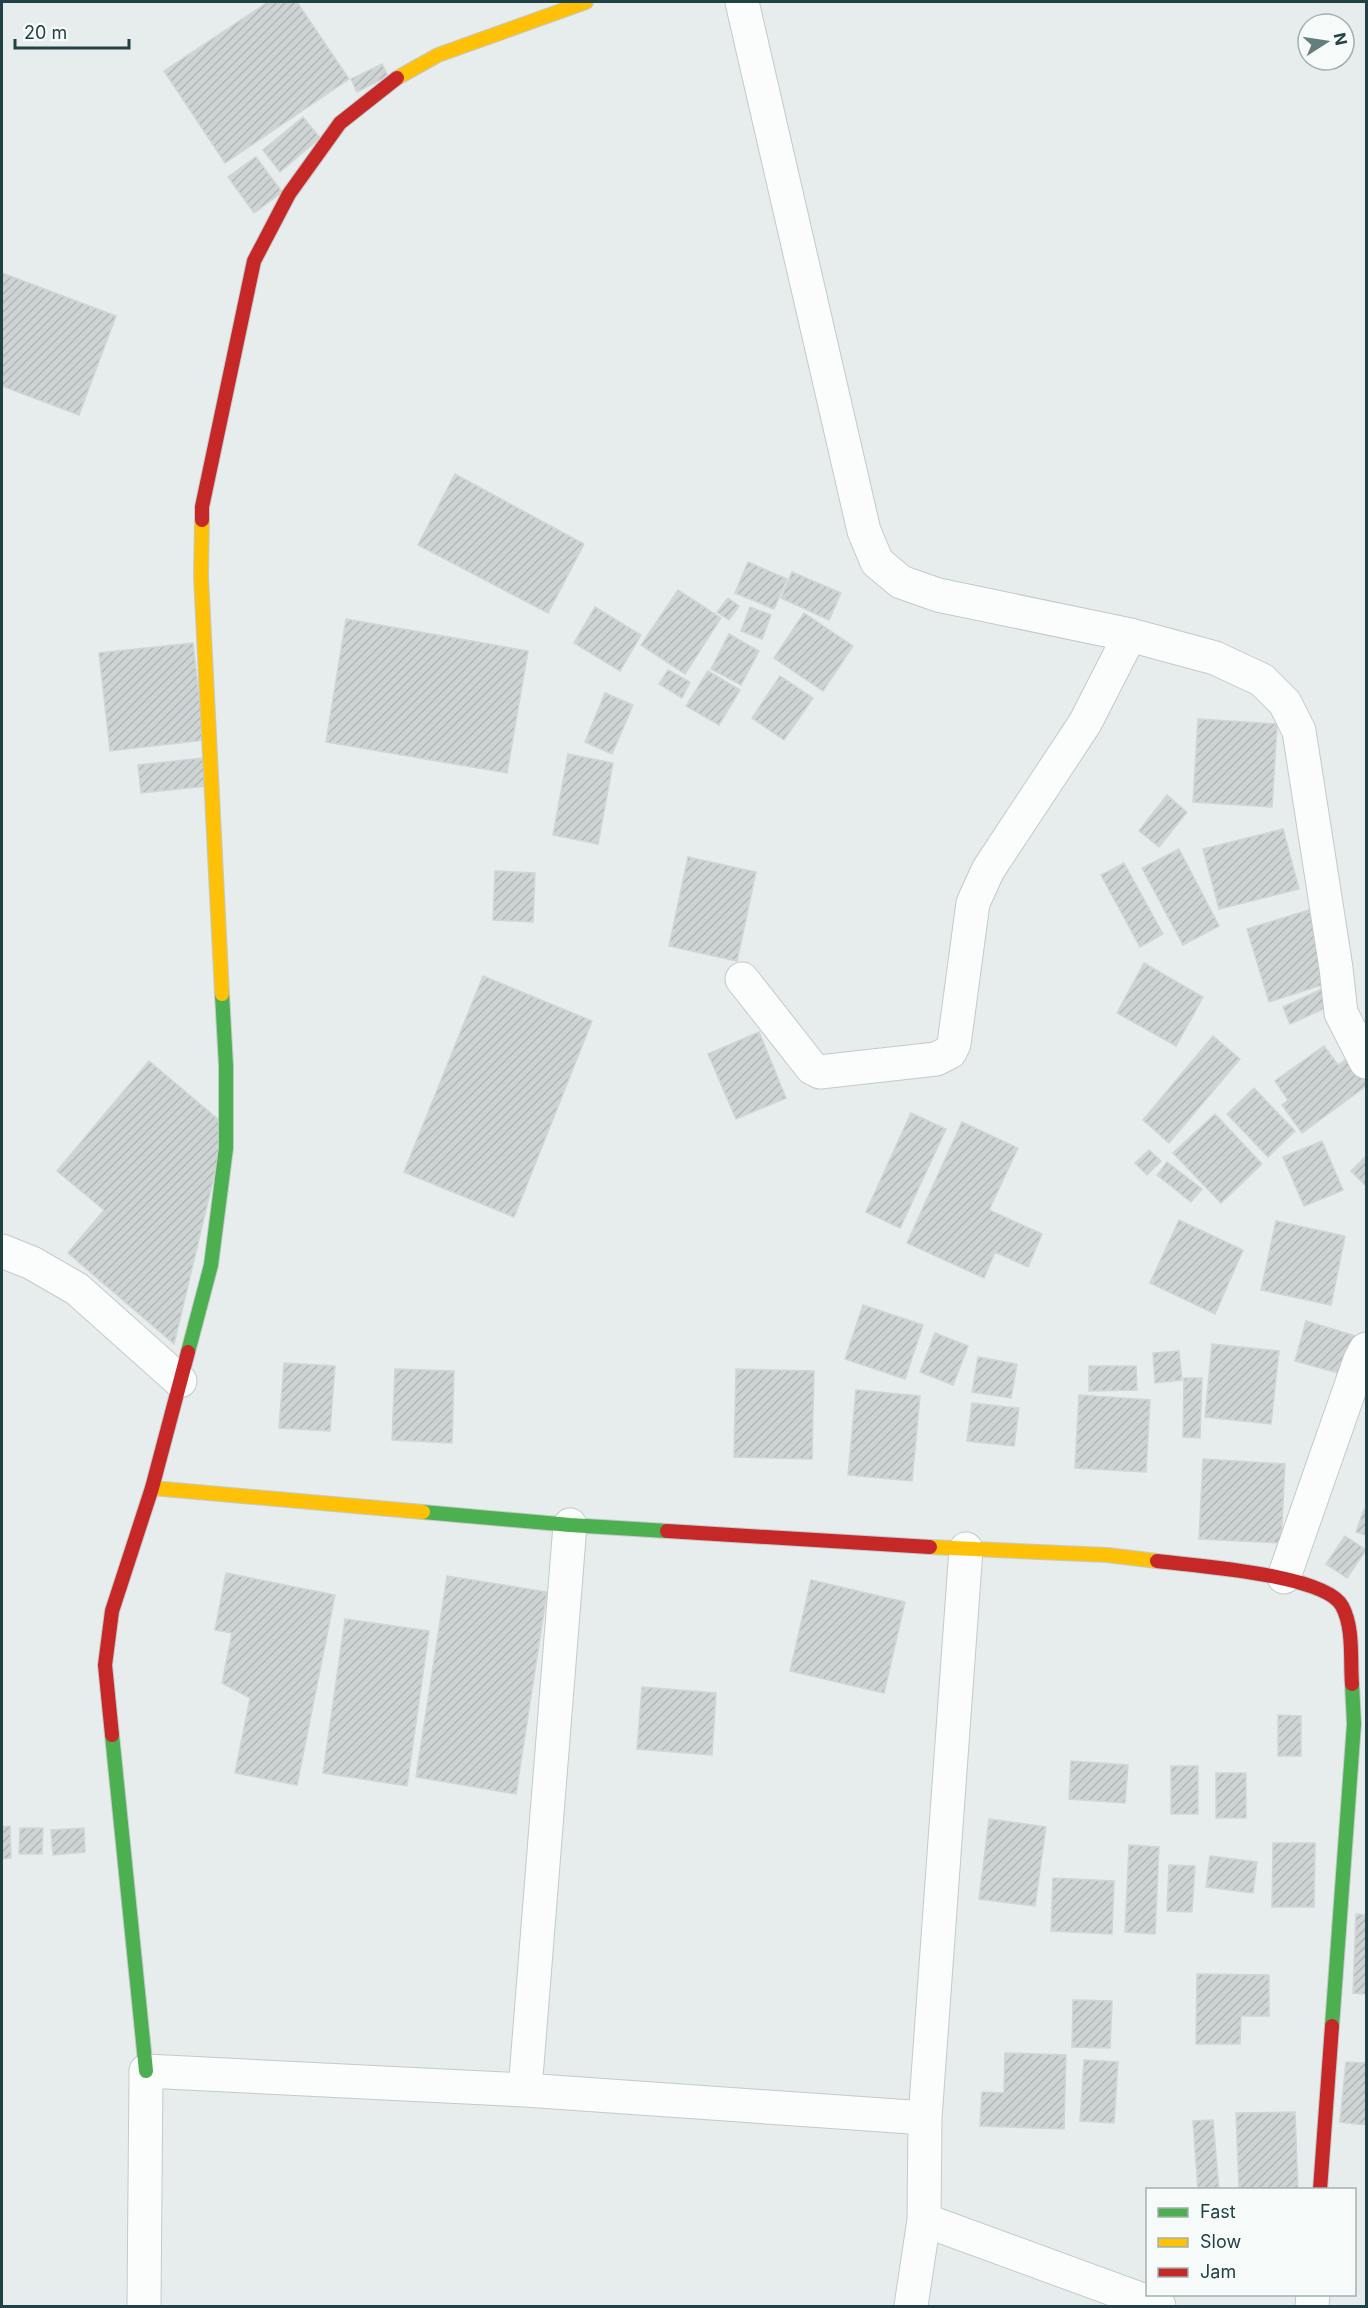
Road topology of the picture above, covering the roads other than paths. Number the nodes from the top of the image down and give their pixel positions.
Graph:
1 (586, 2) edge
2 (742, 2) edge
3 (1130, 635) junction
4 (742, 979) dead end
5 (1366, 1062) edge
6 (2, 1251) edge
7 (1366, 1349) edge
8 (180, 1381) junction
9 (152, 1488) junction
10 (570, 1525) junction
11 (966, 1549) junction
12 (1284, 1577) junction
13 (1360, 1725) edge
14 (146, 2071) junction
15 (525, 2090) junction
16 (925, 2118) junction
17 (1320, 2188) edge
18 (924, 2220) junction
19 (144, 2307) edge
20 (911, 2307) edge
21 (1159, 2307) edge

1 - 8 street
2 - 3 street
3 - 4 street
3 - 5 street
6 - 8 street
7 - 12 street
8 - 9 street
9 - 10 street
9 - 14 street
10 - 11 street
10 - 15 street
11 - 12 street
11 - 16 street
12 - 13 street
13 - 17 street
14 - 15 street
14 - 19 street
15 - 16 street
16 - 18 street
18 - 20 street
18 - 21 street

